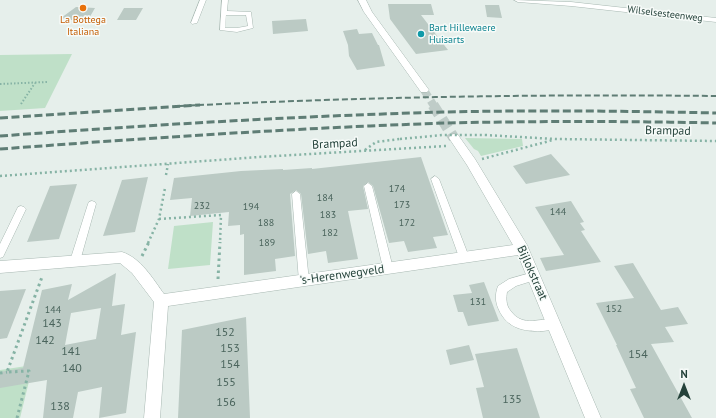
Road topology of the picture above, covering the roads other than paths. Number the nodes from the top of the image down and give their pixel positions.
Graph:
1 (203, 0) edge
2 (226, 0) edge
3 (362, 0) edge
4 (518, 0) edge
5 (225, 13) junction
6 (716, 20) edge
7 (194, 23) dead end
8 (424, 90) tunnel mouth
9 (452, 142) tunnel mouth
10 (435, 179) dead end
11 (368, 186) dead end
12 (296, 194) dead end
13 (92, 204) dead end
14 (21, 209) dead end
15 (522, 249) junction
16 (0, 254) edge
17 (464, 258) junction
18 (75, 261) junction
19 (0, 267) edge
20 (388, 268) junction
21 (534, 276) junction
22 (304, 281) junction
23 (161, 301) junction
24 (554, 324) junction
25 (152, 418) edge
26 (593, 418) edge

1 - 7 lane
2 - 5 lane
3 - 8 street
4 - 6 street, Wilselsesteenweg
5 - 5 lane
9 - 15 street, Bijlokstraat
10 - 17 lane
11 - 20 lane
12 - 22 lane
13 - 18 lane
14 - 16 lane
15 - 17 street, 's-Herenwegveld
15 - 21 street, Bijlokstraat
17 - 20 street, 's-Herenwegveld
18 - 19 street
18 - 23 street
20 - 22 street, 's-Herenwegveld
21 - 24 street, Bijlokstraat
21 - 24 lane
22 - 23 street, 's-Herenwegveld
23 - 25 street
24 - 26 street, Bijlokstraat

